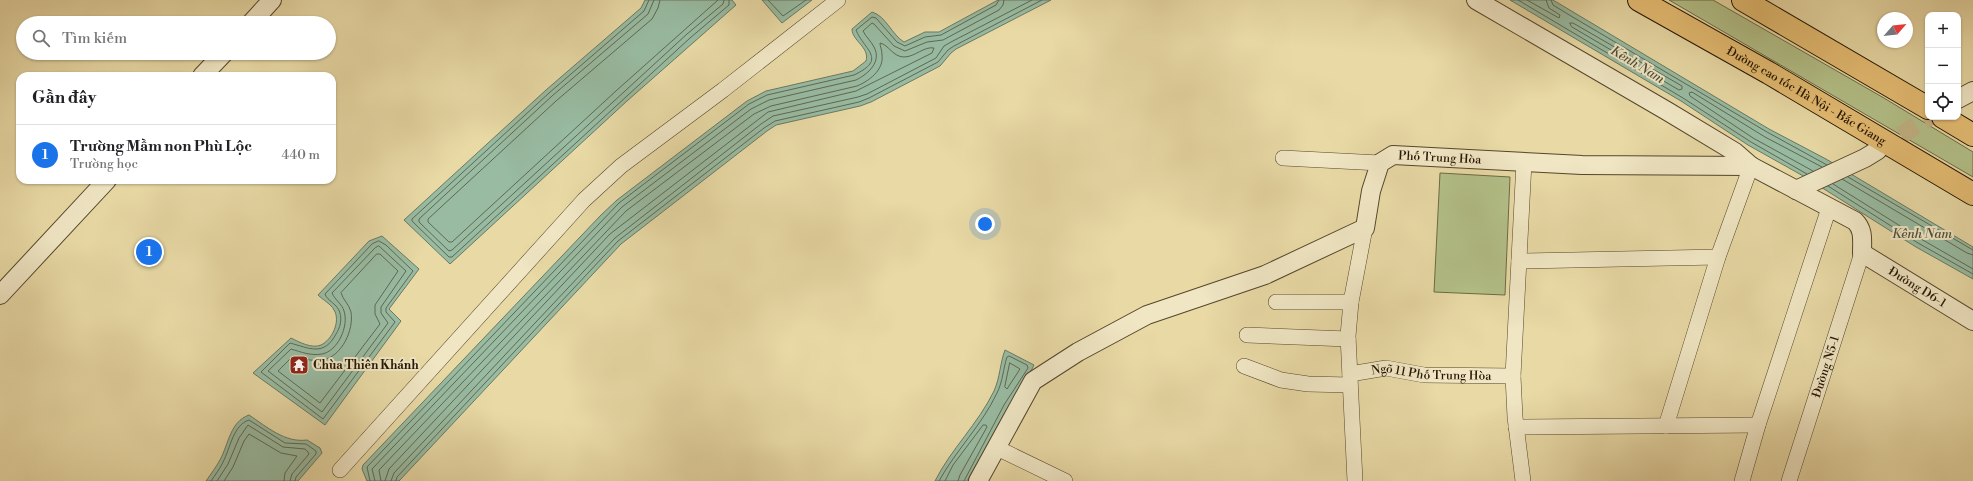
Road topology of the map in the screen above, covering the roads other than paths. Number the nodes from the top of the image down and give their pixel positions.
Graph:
1 (272, 0) edge
2 (838, 0) edge
3 (1476, 0) edge
4 (1639, 0) edge
5 (1743, 0) edge
6 (257, 16) edge
7 (217, 60) edge
8 (206, 72) edge
9 (1973, 91) edge
10 (1961, 98) edge
11 (1925, 106) edge
12 (1948, 120) edge
13 (1973, 135) edge
14 (1872, 154) tunnel mouth
15 (1283, 158) dead end
16 (1524, 162) junction
17 (1380, 163) junction
18 (1751, 166) junction
19 (103, 184) edge
20 (1796, 190) junction
21 (1973, 194) edge
22 (1829, 208) junction
23 (1364, 228) junction
24 (1862, 253) junction
25 (1718, 257) junction
26 (1519, 261) junction
27 (0, 296) edge
28 (1276, 302) dead end
29 (1351, 302) junction
30 (1973, 321) edge
31 (1247, 335) dead end
32 (1348, 339) junction
33 (1244, 366) dead end
34 (1513, 376) junction
35 (1350, 380) junction
36 (1758, 425) junction
37 (1666, 426) junction
38 (1516, 427) junction
39 (997, 448) junction
40 (340, 470) dead end
41 (978, 481) edge
42 (1065, 481) edge
43 (1355, 481) edge
44 (1523, 481) edge
45 (1742, 481) edge
46 (1789, 481) edge

1 - 6 street
2 - 40 street
3 - 18 street
4 - 21 highway, Đường cao tốc Hà Nội - Bắc Giang
5 - 11 highway
7 - 8 street
9 - 10 street
12 - 13 highway
14 - 20 street
15 - 17 street
16 - 17 street, Phố Trung Hòa
16 - 18 street, Phố Trung Hòa
16 - 26 street
17 - 23 street
18 - 20 street, Phố Trung Hòa
18 - 25 street
19 - 27 street
20 - 22 street, Phố Trung Hòa
22 - 24 street, Phố Trung Hòa
22 - 36 street
23 - 29 street
23 - 39 street
24 - 30 street, Đường D6-1
24 - 46 street, Đường N5-1
25 - 26 street
25 - 37 street
26 - 34 street
28 - 29 street
29 - 32 street
31 - 32 street
32 - 35 street
33 - 35 street, Ngõ 11 Phố Trung Hòa
34 - 35 street, Ngõ 11 Phố Trung Hòa
34 - 38 street
35 - 43 street
36 - 37 street
36 - 45 street
37 - 38 street
38 - 44 street
39 - 41 street
39 - 42 street

